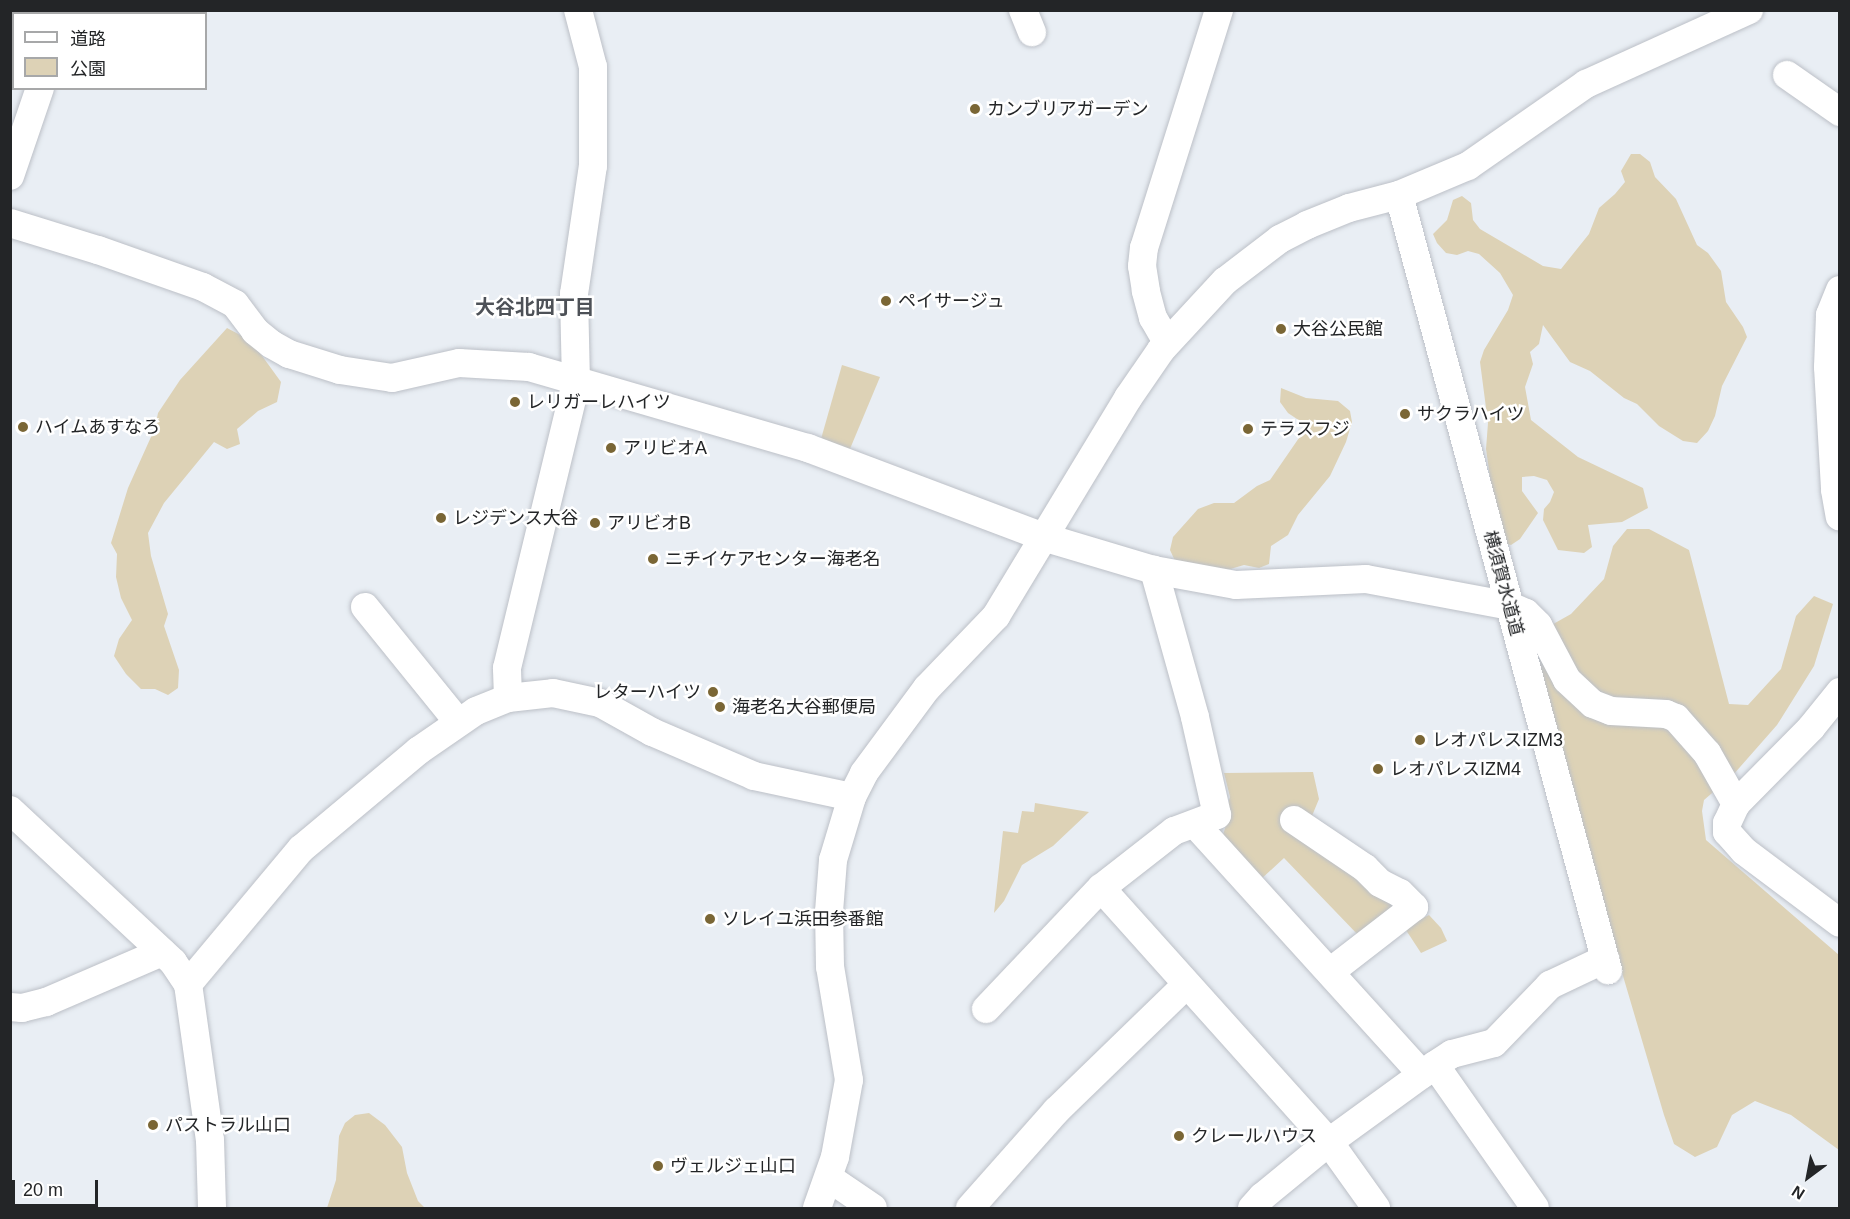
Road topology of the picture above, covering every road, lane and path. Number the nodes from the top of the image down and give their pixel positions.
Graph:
1 (578, 10) edge
2 (1219, 10) edge
3 (1749, 10) edge
4 (1787, 75) dead end
5 (39, 90) edge
6 (1839, 112) edge
7 (19, 126) edge
8 (10, 176) edge
9 (1399, 195) junction
10 (10, 223) edge
11 (1839, 290) edge
12 (1167, 342) junction
13 (576, 382) junction
14 (1839, 517) edge
15 (1043, 537) junction
16 (1154, 570) junction
17 (1510, 606) junction
18 (365, 607) dead end
19 (1839, 692) edge
20 (508, 698) junction
21 (458, 722) junction
22 (852, 797) junction
23 (1736, 804) junction
24 (13, 818) edge
25 (1294, 820) dead end
26 (1195, 824) junction
27 (1101, 888) junction
28 (1839, 923) edge
29 (162, 952) junction
30 (1330, 972) junction
31 (188, 984) junction
32 (1186, 985) junction
33 (10, 1007) edge
34 (986, 1009) dead end
35 (1429, 1069) junction
36 (1329, 1142) junction
37 (829, 1178) junction
38 (212, 1209) edge
39 (818, 1209) edge
40 (873, 1209) edge
41 (970, 1209) edge
42 (1252, 1209) edge
43 (1376, 1209) edge
44 (1535, 1209) edge

1 - 13 street
2 - 12 street
3 - 9 street
4 - 6 street
5 - 7 street
7 - 8 street
9 - 12 street
9 - 17 street, 横須賀水道道
10 - 13 street
11 - 14 street
12 - 15 street
13 - 15 street
13 - 20 street
15 - 16 street
15 - 22 street
16 - 17 street
16 - 26 street
17 - 23 street
17 - 35 street, 横須賀水道道
18 - 21 street
19 - 23 street
20 - 21 street
20 - 22 street
21 - 31 street
22 - 37 street
23 - 28 street
24 - 29 street
25 - 30 street
26 - 27 street
26 - 30 street
27 - 32 street
27 - 34 street
29 - 31 street
29 - 33 street
30 - 35 street
31 - 38 street
32 - 36 street
32 - 41 street
35 - 36 street
35 - 44 street
36 - 42 street
36 - 43 street
37 - 39 street
37 - 40 street

